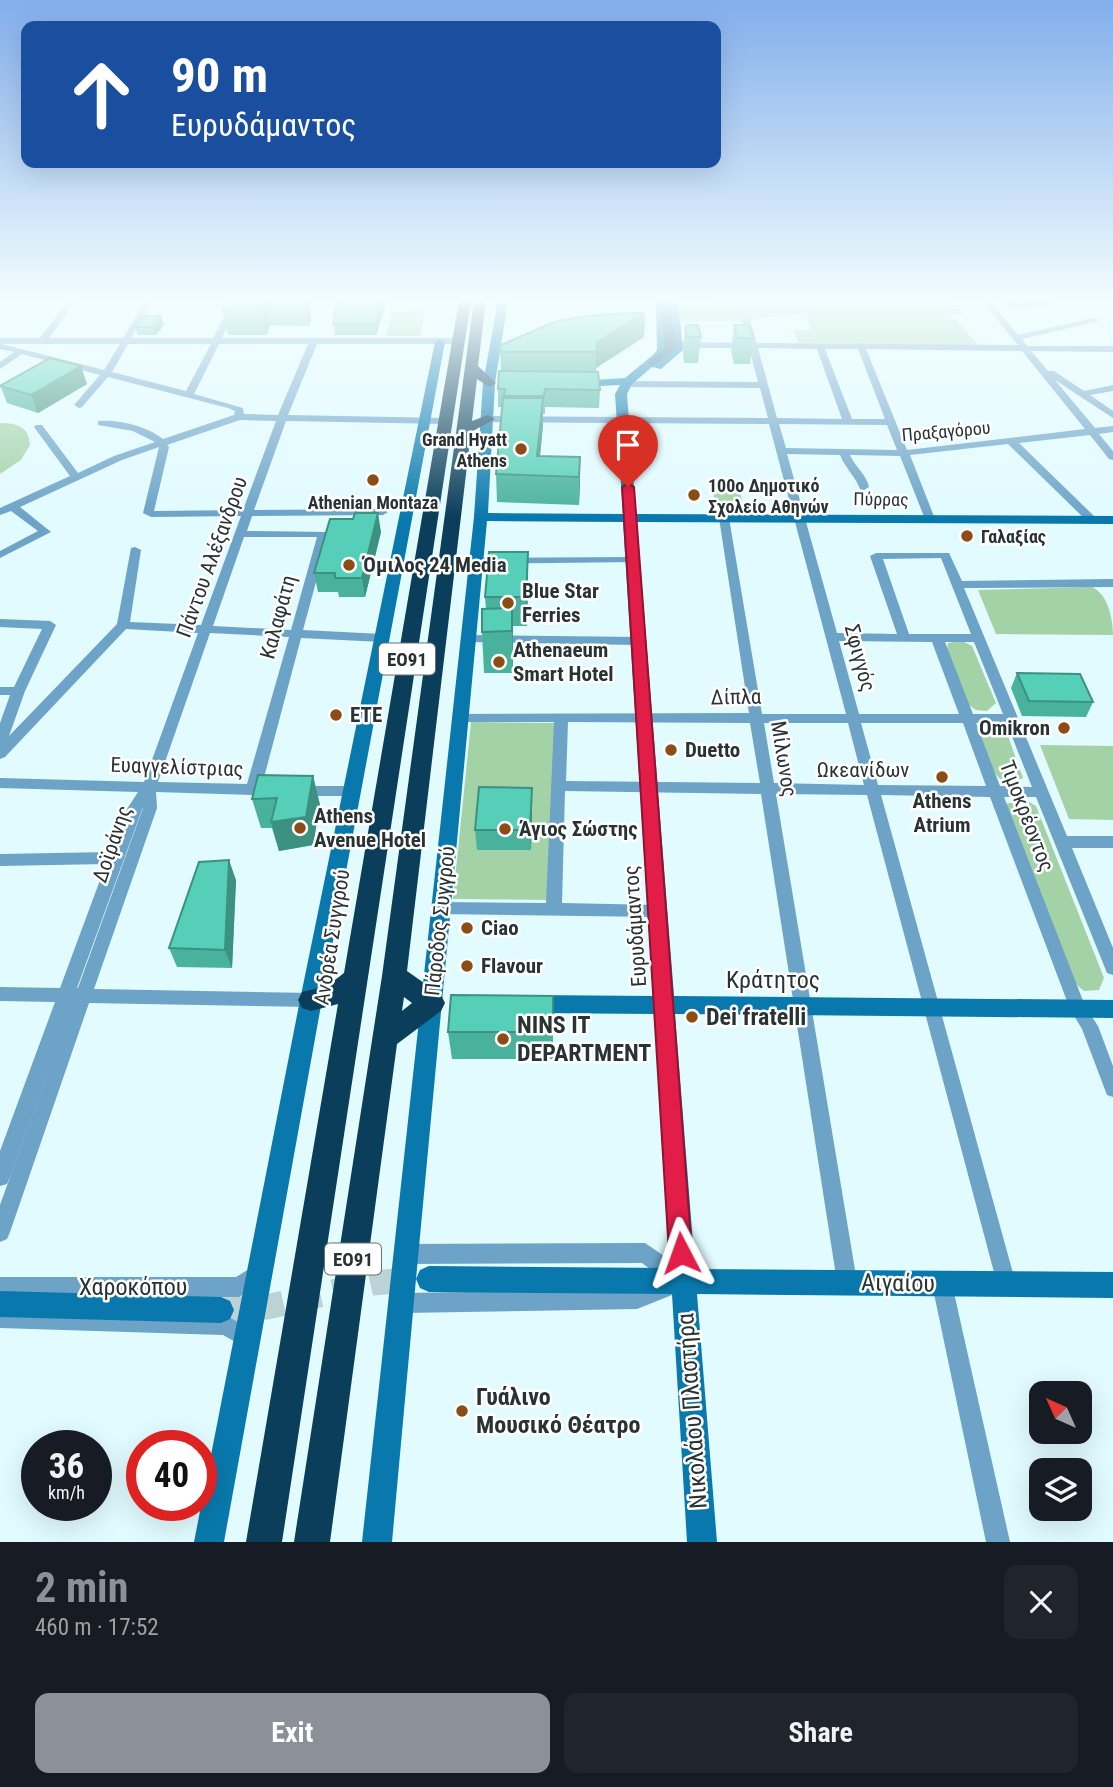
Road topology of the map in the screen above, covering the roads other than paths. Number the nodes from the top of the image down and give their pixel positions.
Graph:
1 (102, 373) edge
2 (200, 373) edge
3 (300, 373) edge
4 (440, 373) edge
5 (451, 373) edge
6 (469, 373) edge
7 (480, 373) edge
8 (497, 373) edge
9 (640, 373) edge
10 (648, 373) edge
11 (761, 373) edge
12 (830, 373) edge
13 (871, 373) edge
14 (1044, 373) edge
15 (1050, 373) edge
16 (106, 374) junction
17 (496, 383) junction
18 (558, 384) edge
19 (626, 384) junction
20 (764, 385) junction
21 (1113, 388) edge
22 (189, 394) junction
23 (1082, 394) junction
24 (79, 405) dead end
25 (1113, 415) edge
26 (239, 417) junction
27 (282, 418) junction
28 (488, 419) junction
29 (623, 420) junction
30 (425, 421) junction
31 (774, 422) junction
32 (848, 422) junction
33 (891, 422) junction
34 (101, 423) dead end
35 (454, 425) junction
36 (39, 427) dead end
37 (1113, 429) edge
38 (1092, 432) junction
39 (161, 442) junction
40 (1012, 442) junction
41 (782, 451) junction
42 (844, 452) junction
43 (904, 453) junction
44 (1113, 457) edge
45 (75, 476) junction
46 (864, 487) dead end
47 (12, 506) junction
48 (0, 512) edge
49 (249, 512) junction
50 (383, 512) dead end
51 (481, 517) junction
52 (800, 517) junction
53 (630, 518) junction
54 (724, 518) junction
55 (930, 519) junction
56 (1092, 520) junction
57 (1113, 520) edge
58 (241, 534) junction
59 (135, 550) dead end
60 (0, 555) edge
61 (633, 560) junction
62 (477, 561) junction
63 (1113, 583) edge
64 (957, 585) junction
65 (0, 623) edge
66 (123, 625) junction
67 (206, 631) junction
68 (296, 634) junction
69 (832, 637) junction
70 (904, 637) junction
71 (382, 638) junction
72 (937, 638) junction
73 (979, 638) junction
74 (469, 639) junction
75 (638, 641) junction
76 (0, 691) edge
77 (18, 691) junction
78 (460, 717) junction
79 (561, 717) junction
80 (756, 718) junction
81 (854, 718) junction
82 (968, 718) junction
83 (644, 719) junction
84 (1012, 719) junction
85 (0, 742) edge
86 (0, 754) edge
87 (0, 783) edge
88 (149, 786) junction
89 (559, 786) junction
90 (649, 788) junction
91 (253, 790) junction
92 (768, 790) junction
93 (352, 791) junction
94 (873, 791) junction
95 (996, 792) junction
96 (1041, 792) junction
97 (1062, 842) junction
98 (1113, 842) edge
99 (117, 858) junction
100 (0, 860) edge
101 (441, 908) junction
102 (554, 909) junction
103 (657, 911) junction
104 (1113, 968) edge
105 (394, 976) junction
106 (355, 979) junction
107 (0, 994) edge
108 (75, 995) junction
109 (311, 1000) junction
110 (432, 1003) junction
111 (459, 1003) edge
112 (513, 1003) edge
113 (663, 1005) junction
114 (803, 1006) junction
115 (932, 1007) junction
116 (1078, 1009) junction
117 (1113, 1009) edge
118 (349, 1017) junction
119 (385, 1038) junction
120 (1113, 1089) edge
121 (4, 1154) edge
122 (0, 1177) edge
123 (0, 1232) edge
124 (407, 1254) junction
125 (260, 1272) junction
126 (429, 1279) tunnel mouth
127 (683, 1281) junction
128 (847, 1282) junction
129 (942, 1284) junction
130 (1006, 1284) junction
131 (1113, 1285) edge
132 (0, 1287) edge
133 (402, 1303) junction
134 (0, 1304) edge
135 (221, 1310) tunnel mouth
136 (0, 1318) edge
137 (248, 1338) junction
138 (209, 1542) edge
139 (264, 1542) edge
140 (312, 1542) edge
141 (377, 1542) edge
142 (702, 1542) edge
143 (998, 1542) edge

1 - 16 street
2 - 22 street
3 - 27 street, Πάντου Αλέξανδρου
4 - 30 street
5 - 35 highway, Ανδρέα Συγγρού / ΕΟ91
6 - 35 highway, Ανδρέα Συγγρού / ΕΟ91
7 - 17 highway
8 - 17 street, Πάροδος Συγγρού
9 - 19 street
10 - 19 street
11 - 20 street, Σφιγγός
12 - 32 street
13 - 33 street
14 - 38 street
15 - 23 street
16 - 22 street
16 - 24 street
17 - 28 street, Πάροδος Συγγρού
18 - 19 street
19 - 20 street
19 - 29 street, Ευρυδάμαντος
20 - 31 street, Σφιγγός
21 - 23 street
22 - 26 street
23 - 25 street
26 - 27 street
26 - 39 street
27 - 30 street
27 - 49 street, Πάντου Αλέξανδρου
28 - 29 street
28 - 35 highway
28 - 51 street, Πάροδος Συγγρού
29 - 31 street
29 - 53 street, Ευρυδάμαντος
30 - 35 street
30 - 71 street
31 - 32 street
31 - 41 street, Σφιγγός
32 - 33 street
33 - 43 street
34 - 39 street
35 - 105 highway, Ανδρέα Συγγρού / ΕΟ91
35 - 106 highway, Ανδρέα Συγγρού / ΕΟ91
36 - 45 street
37 - 38 street, Πραξαγόρου
38 - 40 street, Πραξαγόρου
38 - 44 street
39 - 45 street
39 - 49 street
40 - 43 street, Πραξαγόρου
40 - 56 street
41 - 42 street, Πραξαγόρου
41 - 52 street, Σφιγγός
42 - 43 street, Πραξαγόρου
42 - 46 street
43 - 55 street
45 - 47 street
47 - 48 street
47 - 60 street
49 - 50 street
49 - 58 street, Πάντου Αλέξανδρου
51 - 53 street, Πύρρας
51 - 62 street, Πάροδος Συγγρού
52 - 54 street, Πύρρας
52 - 55 street, Πύρρας
52 - 69 street, Σφιγγός
53 - 54 street, Πύρρας
53 - 61 street, Ευρυδάμαντος
54 - 80 street, Μίλωνος
55 - 56 street, Πύρρας
56 - 57 street, Πύρρας
58 - 67 street, Πάντου Αλέξανδρου
58 - 68 street, Καλαφάτη
59 - 66 street
61 - 62 street
61 - 75 street, Ευρυδάμαντος
62 - 74 street, Πάροδος Συγγρού
63 - 64 street
64 - 70 street, Τιμοκρέοντος
64 - 73 street, Τιμοκρέοντος
65 - 77 street
66 - 67 street
66 - 86 street
67 - 68 street
67 - 88 street, Πάντου Αλέξανδρου
68 - 71 street
68 - 91 street, Καλαφάτη
69 - 70 street
69 - 81 street, Σφιγγός
70 - 72 street
71 - 93 street
72 - 73 street
72 - 82 street, Τιμοκρέοντος
73 - 84 street, Τιμοκρέοντος
74 - 75 street
74 - 78 street, Πάροδος Συγγρού
75 - 83 street, Ευρυδάμαντος
76 - 77 street
77 - 85 street
78 - 79 street, Δίπλα
78 - 101 street, Πάροδος Συγγρού
79 - 83 street, Δίπλα
79 - 89 street
80 - 81 street, Δίπλα
80 - 83 street, Δίπλα
80 - 92 street, Μίλωνος
81 - 82 street, Δίπλα
81 - 94 street, Σφιγγός
82 - 84 street, Δίπλα
82 - 95 street, Τιμοκρέοντος
83 - 90 street, Ευρυδάμαντος
84 - 96 street, Τιμοκρέοντος
87 - 88 street, Ευαγγελίστριας
88 - 91 street, Ευαγγελίστριας
88 - 99 street, Δοϊράνης
88 - 108 street, Δοϊράνης
89 - 90 street, Ωκεανίδων
89 - 102 street
90 - 92 street, Ωκεανίδων
90 - 103 street, Ευρυδάμαντος
91 - 93 street, Ευαγγελίστριας
92 - 94 street, Ωκεανίδων
92 - 114 street, Μίλωνος
93 - 109 street
94 - 95 street, Ωκεανίδων
94 - 115 street, Σφιγγός
95 - 96 street, Ωκεανίδων
95 - 116 street, Τιμοκρέοντος
96 - 97 street, Τιμοκρέοντος
97 - 98 street
97 - 104 street, Τιμοκρέοντος
99 - 100 street
99 - 108 street, Δοϊράνης
101 - 102 street
101 - 110 street, Πάροδος Συγγρού
102 - 103 street
103 - 113 street, Ευρυδάμαντος
105 - 110 highway
105 - 119 highway, Ανδρέα Συγγρού / ΕΟ91
106 - 109 highway
106 - 118 highway, Ανδρέα Συγγρού / ΕΟ91
107 - 108 street
108 - 109 street
108 - 121 street, Δοϊράνης
108 - 123 street, Δοϊράνης
109 - 118 highway
109 - 125 street
110 - 111 street
110 - 119 highway
110 - 124 street, Πάροδος Συγγρού
112 - 113 street, Κράτητος
113 - 114 street, Κράτητος
113 - 127 street, Ευρυδάμαντος
114 - 115 street, Κράτητος
114 - 128 street, Μίλωνος
115 - 116 street, Κράτητος
115 - 130 street, Σφιγγός
116 - 117 street, Κράτητος
116 - 120 street, Τιμοκρέοντος
118 - 139 highway, Ανδρέα Συγγρού / ΕΟ91
119 - 140 highway, Ανδρέα Συγγρού / ΕΟ91
121 - 122 street, Δοϊράνης
124 - 127 street
124 - 133 street, Πάροδος Συγγρού
125 - 132 street, Χαροκόπου
125 - 137 street
126 - 127 street, Αιγαίου
127 - 128 street, Αιγαίου
127 - 133 street, Αιγαίου
127 - 142 street, Νικολάου Πλαστήρα
128 - 129 street, Αιγαίου
129 - 130 street, Αιγαίου
129 - 143 street
130 - 131 street, Αιγαίου
133 - 141 street, Πάροδος Συγγρού
134 - 135 street, Χαροκόπου
136 - 137 street, Χαροκόπου
137 - 138 street

